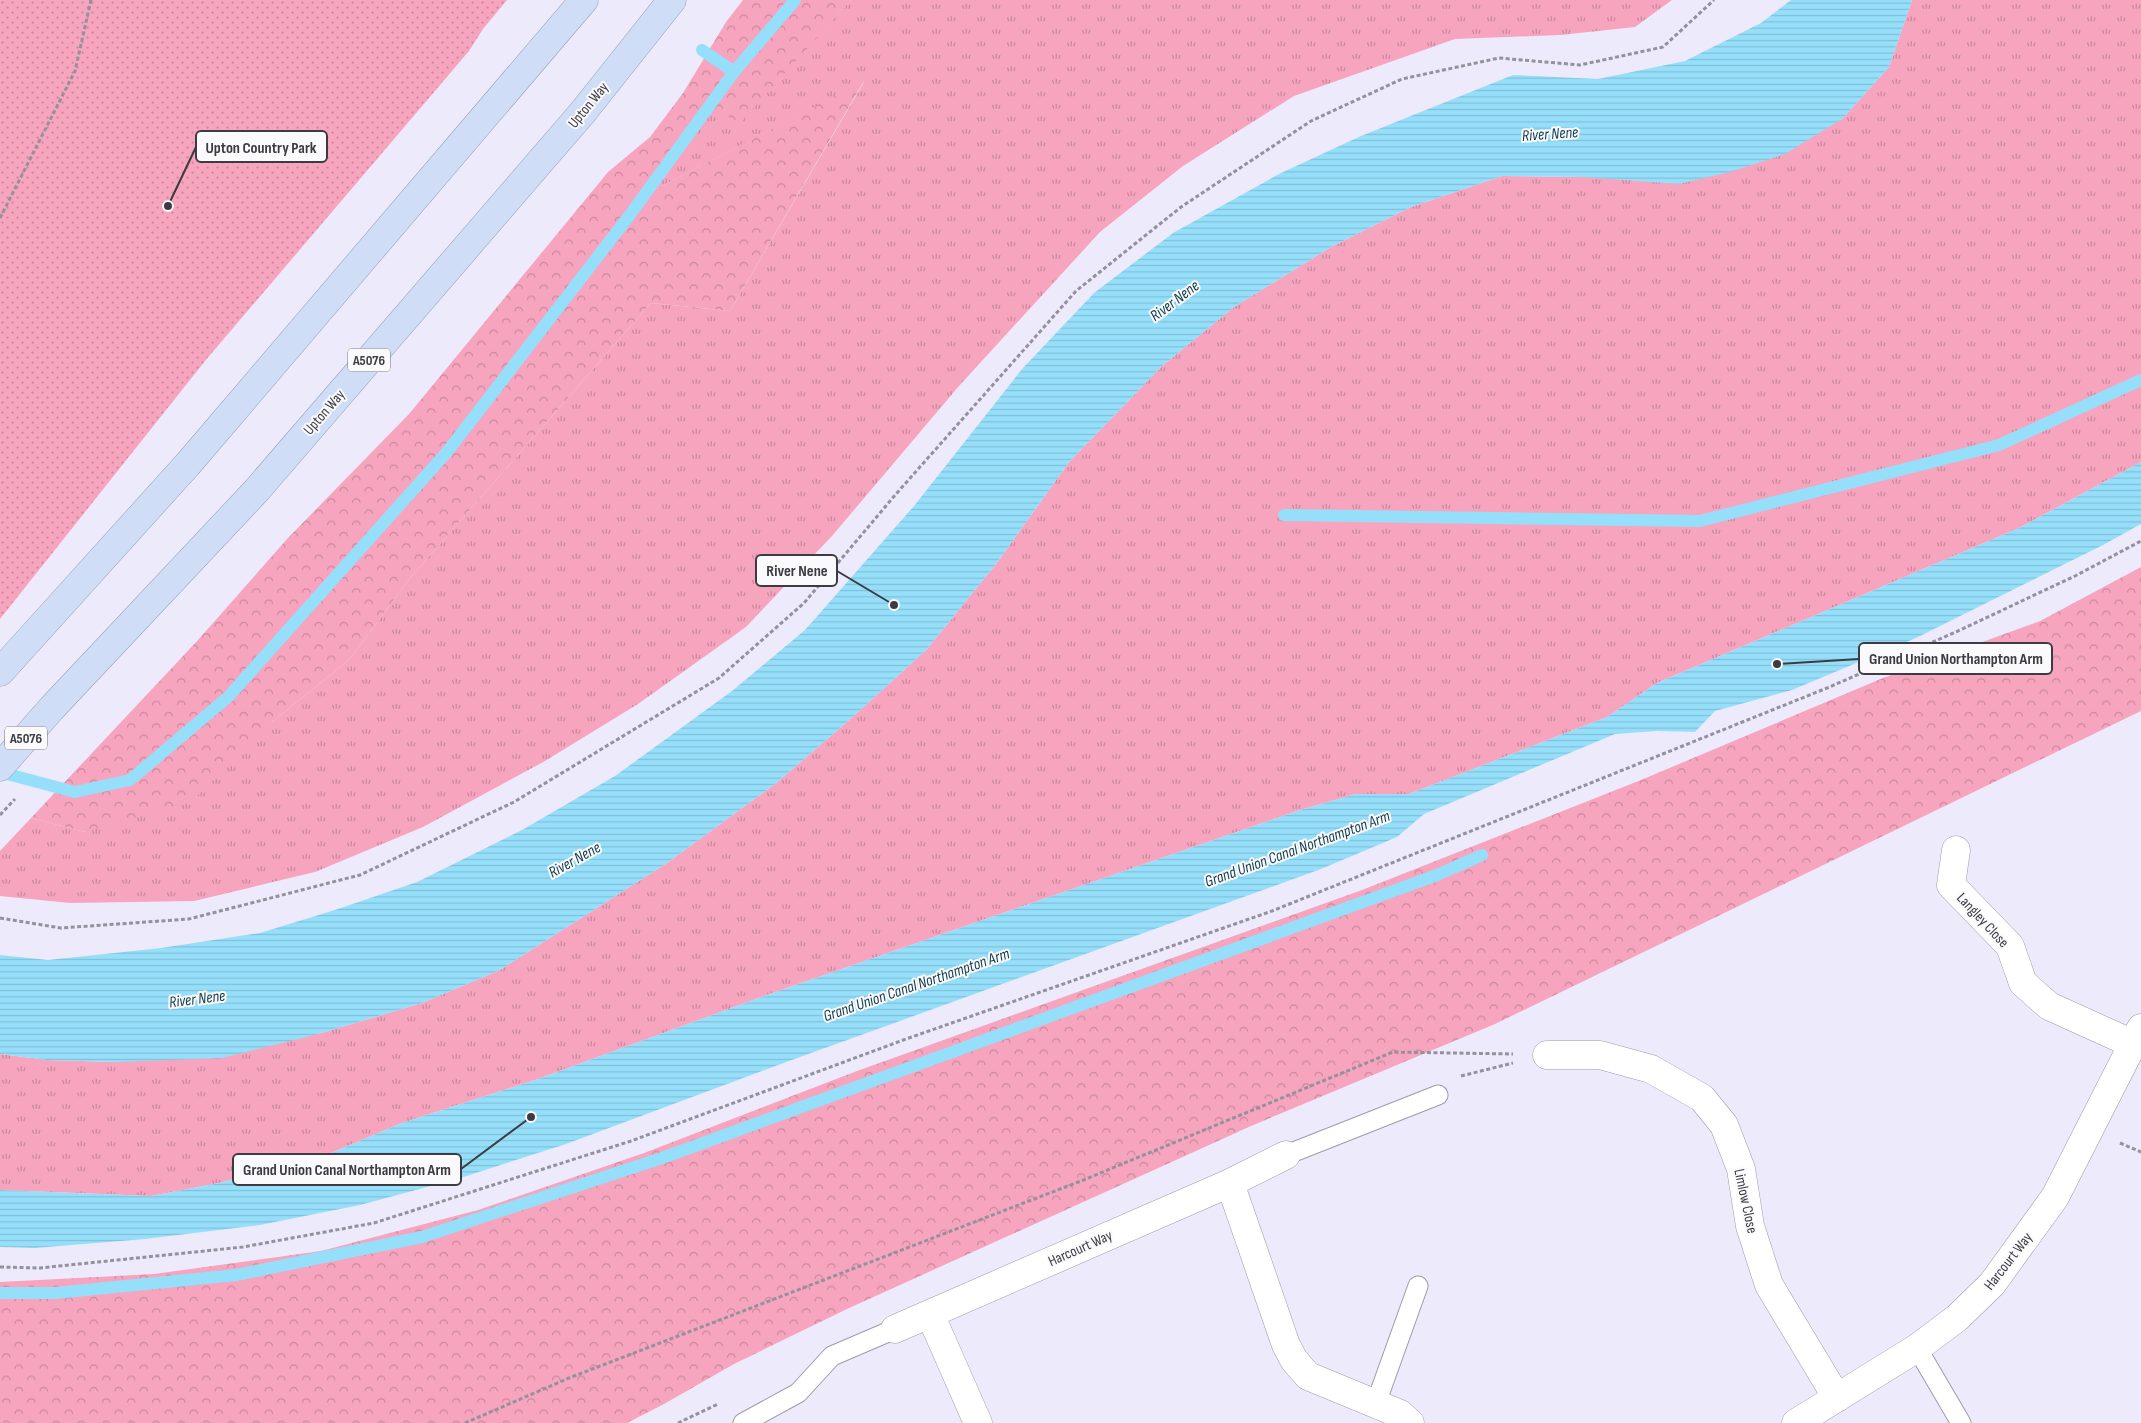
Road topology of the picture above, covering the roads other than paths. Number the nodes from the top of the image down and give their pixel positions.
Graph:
1 (584, 0) edge
2 (672, 0) edge
3 (1, 671) edge
4 (0, 766) edge
5 (1956, 850) dead end
6 (2137, 1036) edge
7 (1548, 1055) road end
8 (1438, 1095) dead end
9 (1286, 1155) joint
10 (1230, 1182) junction
11 (1418, 1286) dead end
12 (930, 1314) junction
13 (895, 1329) joint
14 (1916, 1348) junction
15 (1837, 1398) junction
16 (1376, 1403) junction
17 (743, 1423) edge
18 (978, 1423) edge
19 (1410, 1423) edge
20 (1796, 1423) edge
21 (1961, 1423) edge

1 - 3 highway
2 - 4 highway, Upton Way / A5076
5 - 6 street, Langley Close
6 - 14 street, Harcourt Way
7 - 15 street, Limlow Close
8 - 9 lane
9 - 10 street, Harcourt Way
10 - 12 street, Harcourt Way
10 - 16 street
11 - 16 lane
12 - 13 street, Harcourt Way
12 - 18 street
13 - 17 lane
14 - 15 street, Harcourt Way
14 - 21 lane
15 - 20 street, Harcourt Way
16 - 19 street

